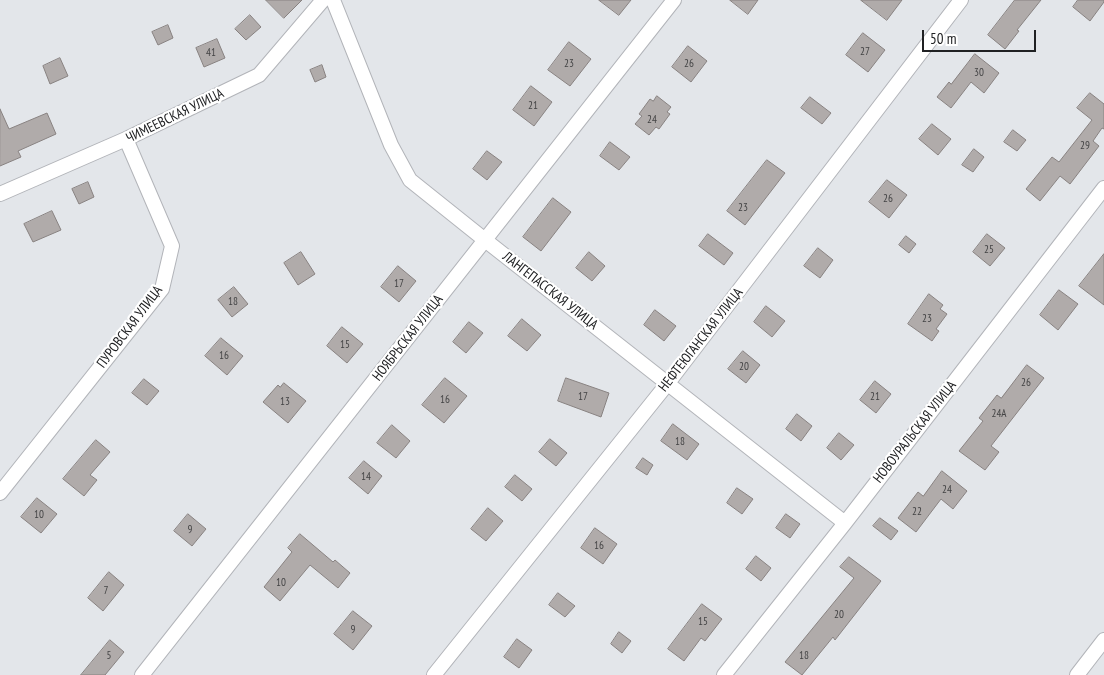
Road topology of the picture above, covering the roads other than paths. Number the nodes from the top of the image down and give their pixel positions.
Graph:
1 (323, 0) edge
2 (333, 0) edge
3 (674, 0) edge
4 (961, 0) edge
5 (126, 139) junction
6 (1104, 188) edge
7 (0, 194) edge
8 (485, 240) junction
9 (668, 383) junction
10 (0, 493) edge
11 (845, 523) junction
12 (1104, 640) edge
13 (142, 675) edge
14 (434, 675) edge
15 (724, 675) edge
16 (1076, 675) edge

1 - 5 street, ЧИМЕЕВСКАЯ УЛИЦА
2 - 8 street, ЛАНГЕПАССКАЯ УЛИЦА
3 - 8 street, НОЯБРЬСКАЯ УЛИЦА
4 - 9 street, НЕФТЕЮГАНСКАЯ УЛИЦА
5 - 7 street, ЧИМЕЕВСКАЯ УЛИЦА
5 - 10 street, ПУРОВСКАЯ УЛИЦА
6 - 11 street, НОВОУРАЛЬСКАЯ УЛИЦА
8 - 9 street, ЛАНГЕПАССКАЯ УЛИЦА
8 - 13 street, НОЯБРЬСКАЯ УЛИЦА
9 - 11 street, ЛАНГЕПАССКАЯ УЛИЦА
9 - 14 street, НЕФТЕЮГАНСКАЯ УЛИЦА
11 - 15 street, НОВОУРАЛЬСКАЯ УЛИЦА
12 - 16 street

